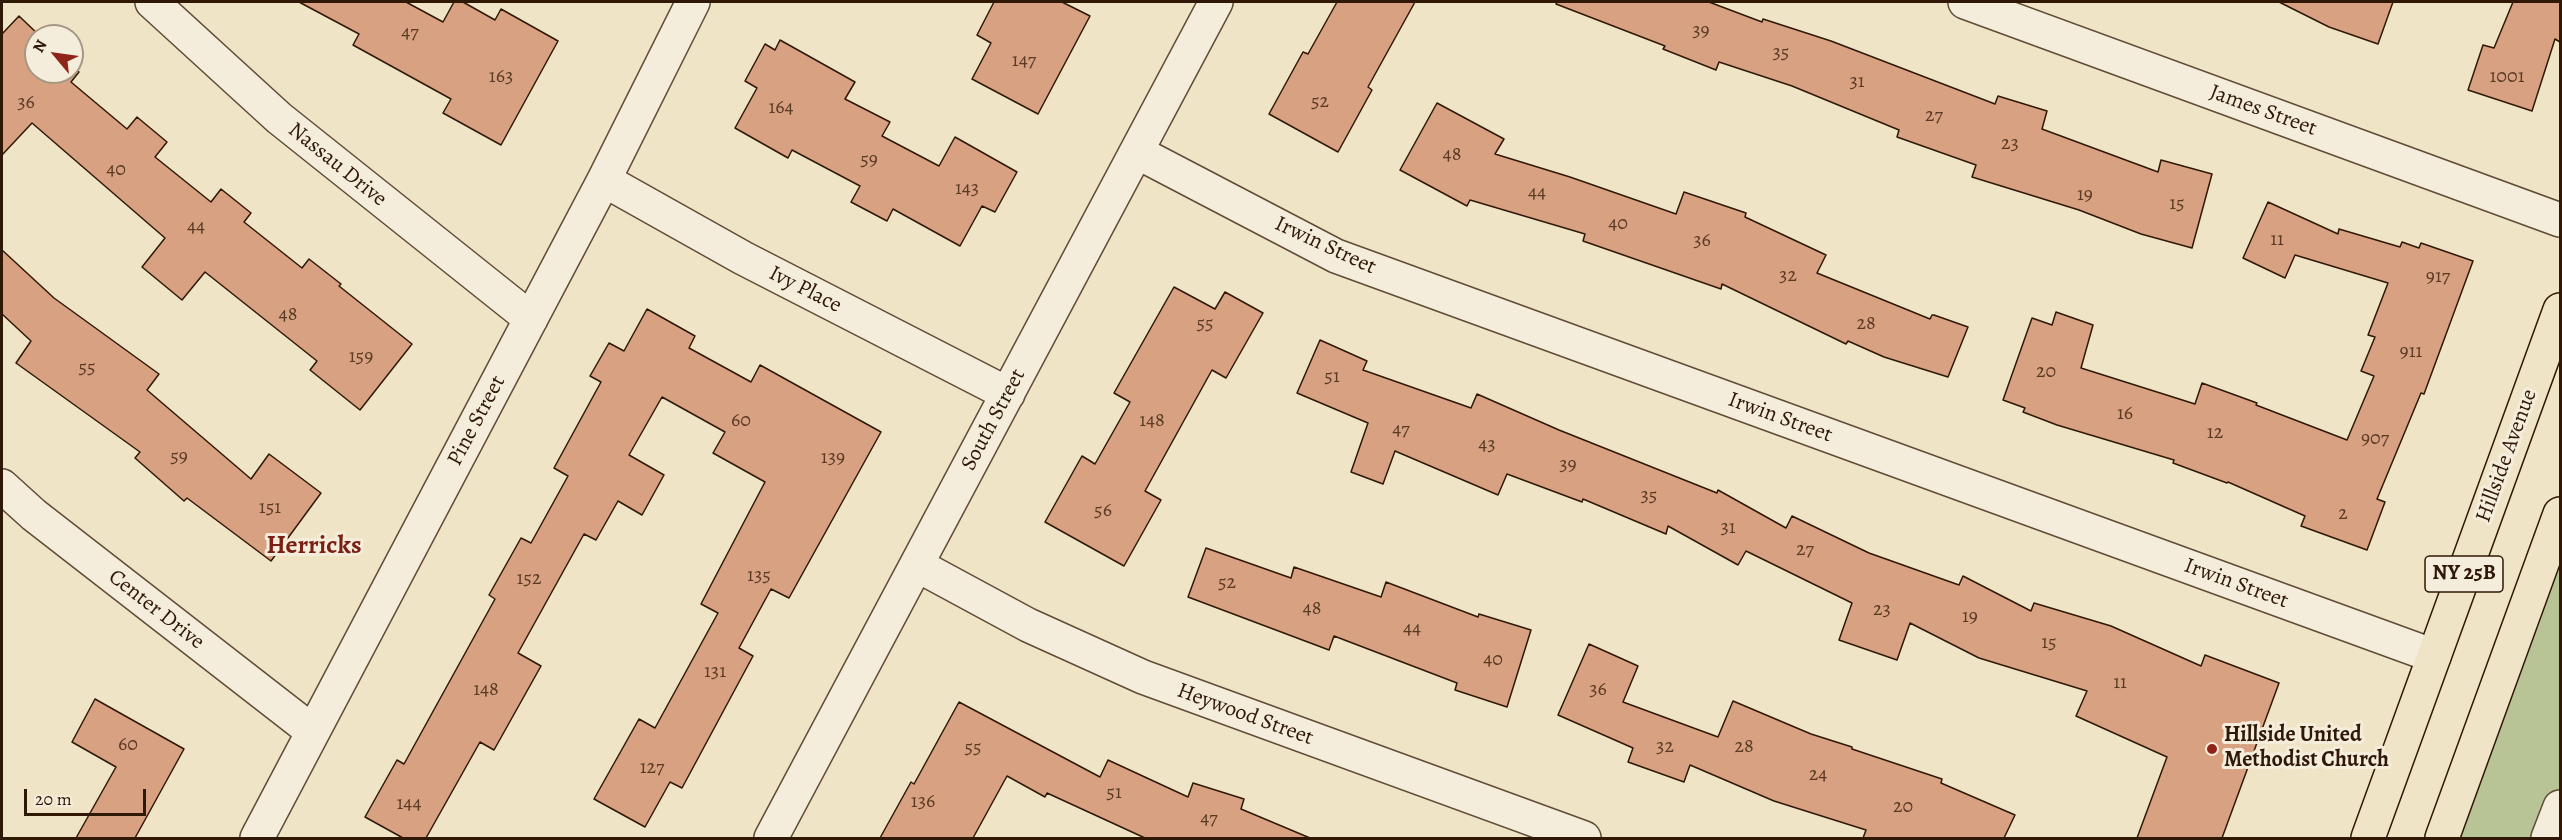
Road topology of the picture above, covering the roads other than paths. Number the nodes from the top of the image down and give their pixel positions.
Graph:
1 (693, 2) edge
2 (1216, 2) edge
3 (1965, 2) edge
4 (164, 6) edge
5 (1137, 152) junction
6 (604, 180) junction
7 (2560, 220) edge
8 (2560, 310) edge
9 (531, 319) junction
10 (1008, 394) junction
11 (2, 486) edge
12 (2560, 514) edge
13 (917, 565) junction
14 (2434, 656) junction
15 (312, 732) junction
16 (2560, 807) edge
17 (257, 838) edge
18 (771, 838) edge
19 (1584, 838) edge
20 (2368, 838) edge
21 (2442, 838) edge
22 (2548, 838) edge

1 - 6 street, Pine Street
2 - 5 street, South Street
3 - 7 street, James Street
4 - 9 street, Nassau Drive
5 - 10 street, South Street
5 - 14 street, Irwin Street
6 - 9 street, Pine Street
6 - 10 street, Ivy Place
8 - 14 main road, Hillside Avenue / NY 25B
9 - 15 street, Pine Street
10 - 13 street, South Street
11 - 15 street, Center Drive
12 - 21 main road, NY 25B
13 - 18 street, South Street
13 - 19 street, Heywood Street
14 - 20 main road, Hillside Avenue / NY 25B
15 - 17 street, Pine Street
16 - 22 street

